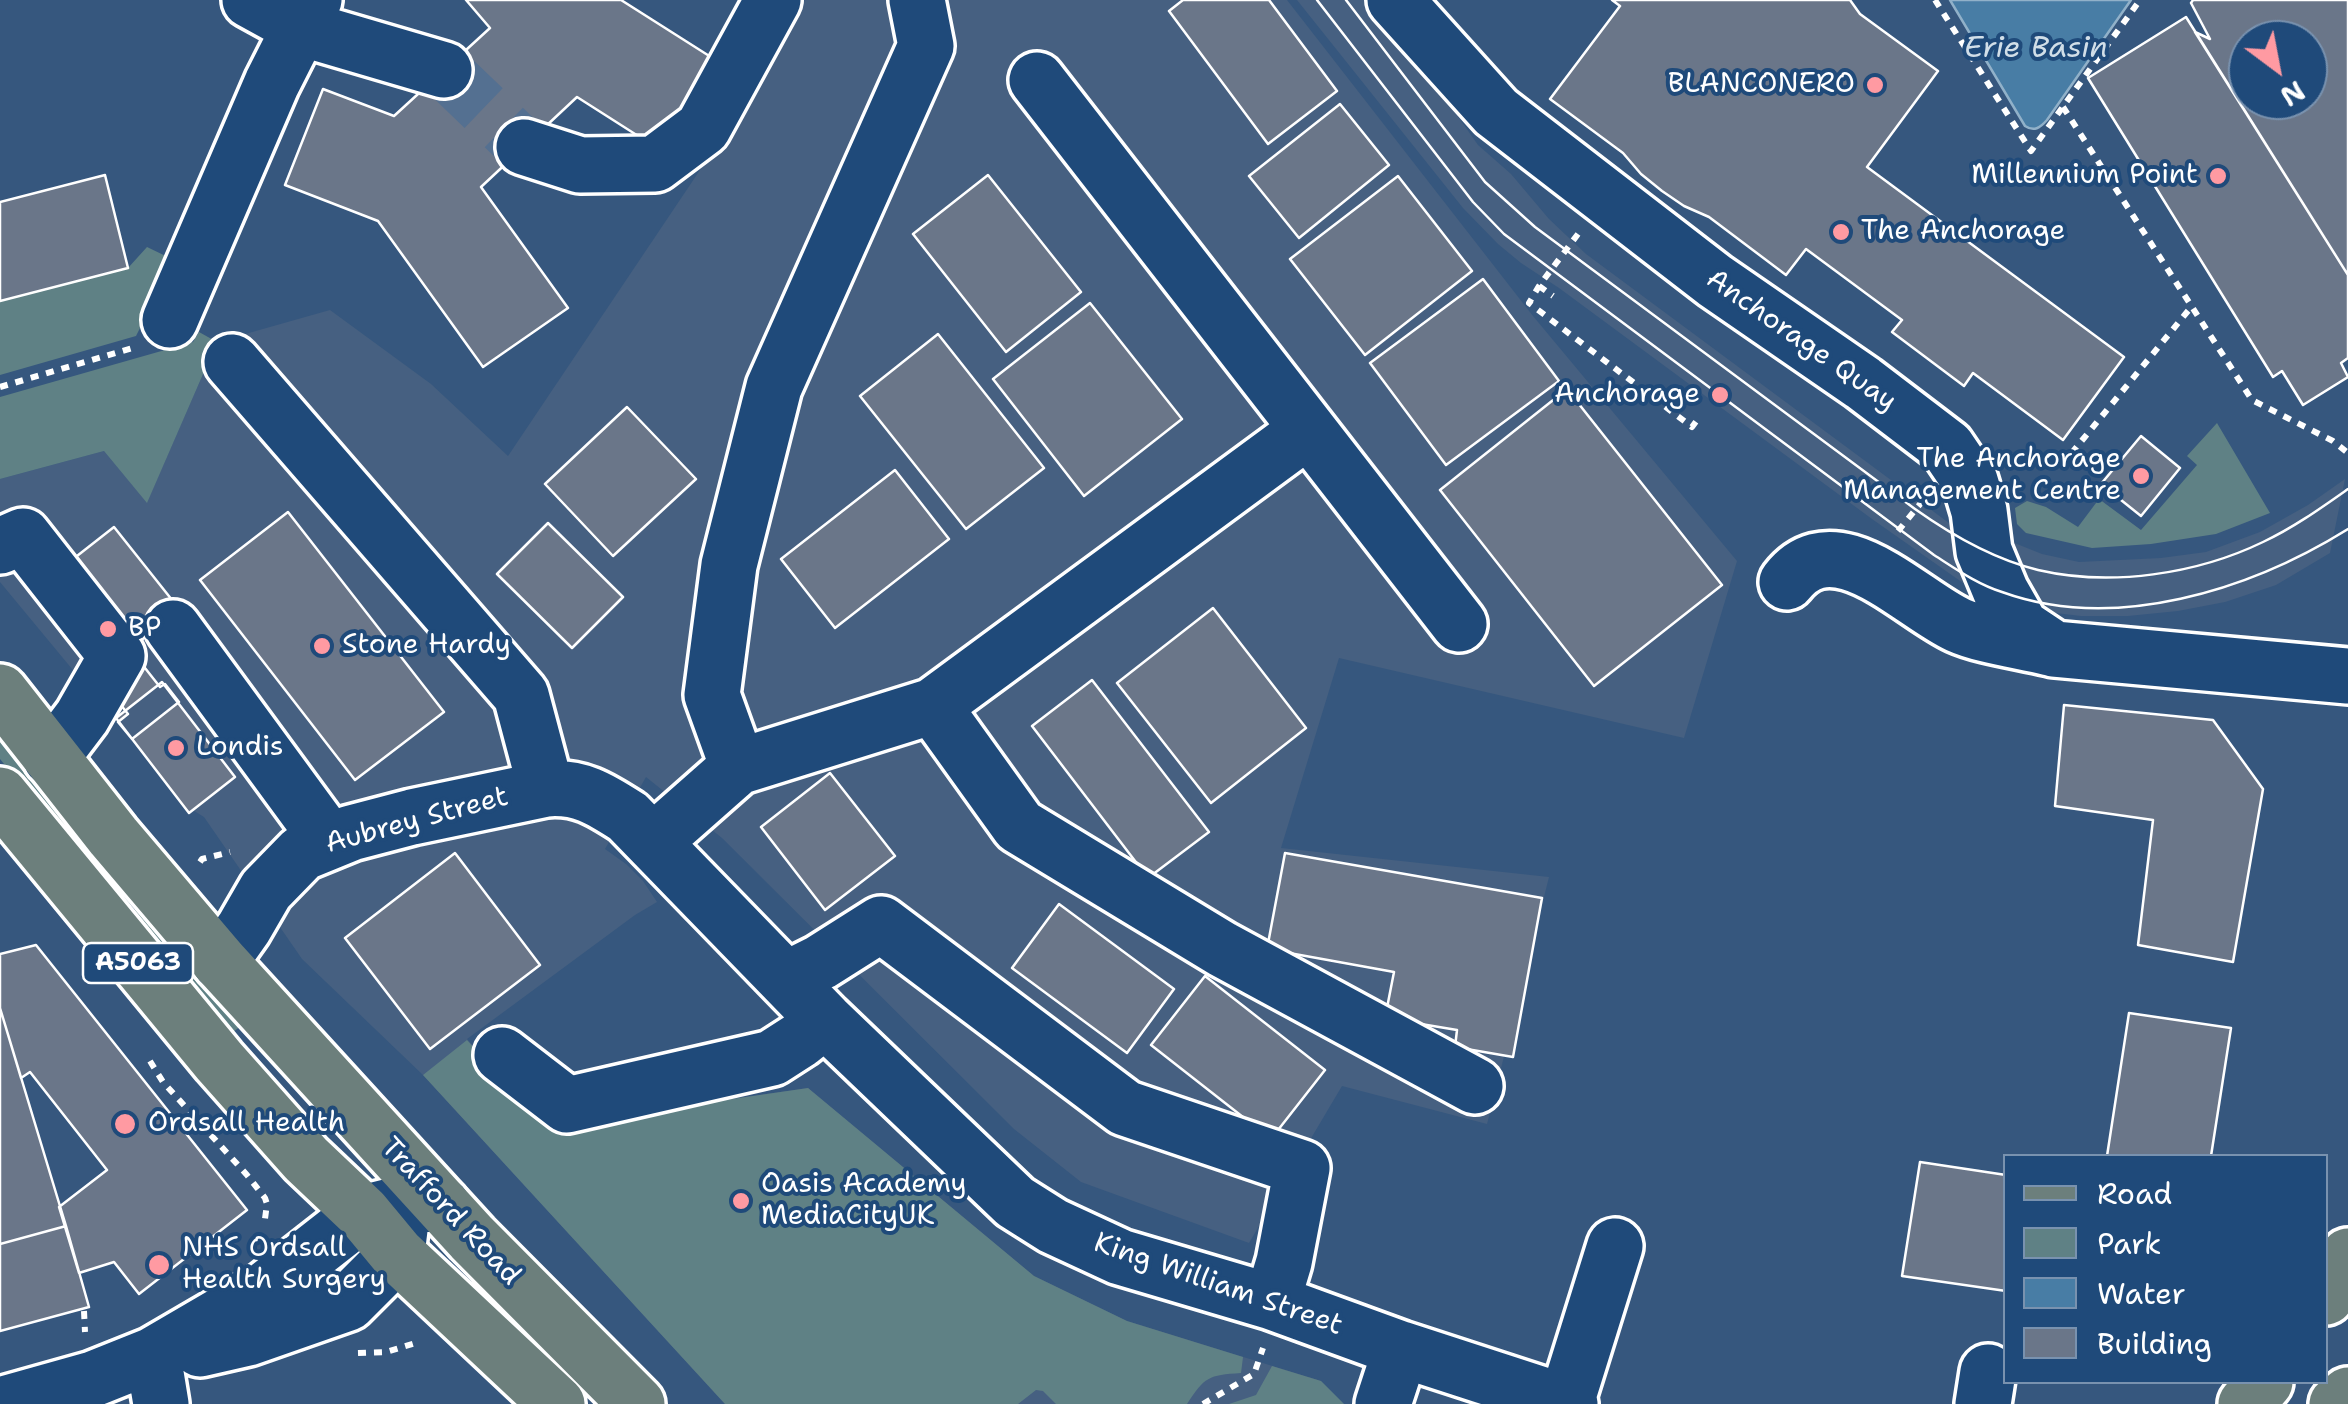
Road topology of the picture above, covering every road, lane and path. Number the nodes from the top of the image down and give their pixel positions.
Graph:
1 (250, 0) edge
2 (773, 0) edge
3 (917, 0) edge
4 (1395, 0) edge
5 (1935, 0) edge
6 (2140, 0) edge
7 (308, 14) edge
8 (444, 70) tunnel mouth
9 (1037, 80) dead end
10 (2063, 106) junction
11 (524, 147) tunnel mouth
12 (1606, 197) junction
13 (1538, 286) junction
14 (1553, 296) dead end
15 (2192, 306) junction
16 (170, 320) joint
17 (232, 362) dead end
18 (0, 387) edge
19 (1698, 419) dead end
20 (1308, 430) junction
21 (2348, 453) edge
22 (1962, 470) junction
23 (0, 546) edge
24 (1869, 569) junction
25 (1787, 582) dead end
26 (1459, 624) dead end
27 (173, 628) dead end
28 (2054, 649) junction
29 (2348, 676) edge
30 (0, 692) edge
31 (932, 706) junction
32 (50, 758) junction
33 (738, 767) junction
34 (527, 792) junction
35 (0, 795) edge
36 (329, 841) junction
37 (653, 842) junction
38 (220, 962) junction
39 (787, 978) junction
40 (826, 1020) junction
41 (502, 1055) dead end
42 (1475, 1086) dead end
43 (401, 1219) junction
44 (1614, 1246) dead end
45 (2348, 1256) edge
46 (2328, 1293) edge
47 (1276, 1304) junction
48 (427, 1338) dead end
49 (1401, 1349) junction
50 (346, 1350) dead end
51 (157, 1379) edge
52 (2263, 1384) edge
53 (2348, 1395) edge
54 (1568, 1403) edge
55 (4, 1404) edge
56 (557, 1404) edge
57 (637, 1404) edge
58 (1202, 1404) edge
59 (1383, 1404) edge
60 (2246, 1404) edge
61 (2337, 1404) edge

1 - 7 street
2 - 11 street
3 - 33 street
4 - 12 street, Anchorage Quay
5 - 10 path
6 - 10 path
7 - 8 street
7 - 16 street
9 - 20 street
10 - 15 path
12 - 13 path
12 - 22 street, Anchorage Quay
13 - 14 path
13 - 19 path
15 - 21 path
15 - 22 path
16 - 18 path
17 - 34 street
20 - 26 street
20 - 31 street
22 - 24 path
22 - 28 street, Anchorage Quay
23 - 32 street
24 - 25 street
24 - 28 street
27 - 36 street
28 - 29 street
30 - 32 main road, Trafford Road / A5063
31 - 33 street
31 - 42 street
32 - 38 main road, Trafford Road / A5063
33 - 37 street
34 - 36 street, Aubrey Street
34 - 37 street, Aubrey Street
35 - 43 main road, Trafford Road / A5063
36 - 38 street, Aubrey Street
37 - 39 street, King William Street
38 - 43 main road, Trafford Road / A5063
39 - 40 street, King William Street
39 - 47 street
40 - 41 street
40 - 47 street, King William Street
43 - 51 street
43 - 56 main road, Trafford Road / A5063
43 - 57 main road, Trafford Road / A5063
44 - 54 street
45 - 46 main road
47 - 49 street, King William Street
47 - 58 path
48 - 50 path
49 - 54 street, King William Street
49 - 59 street
51 - 55 street
52 - 60 main road
53 - 61 main road

